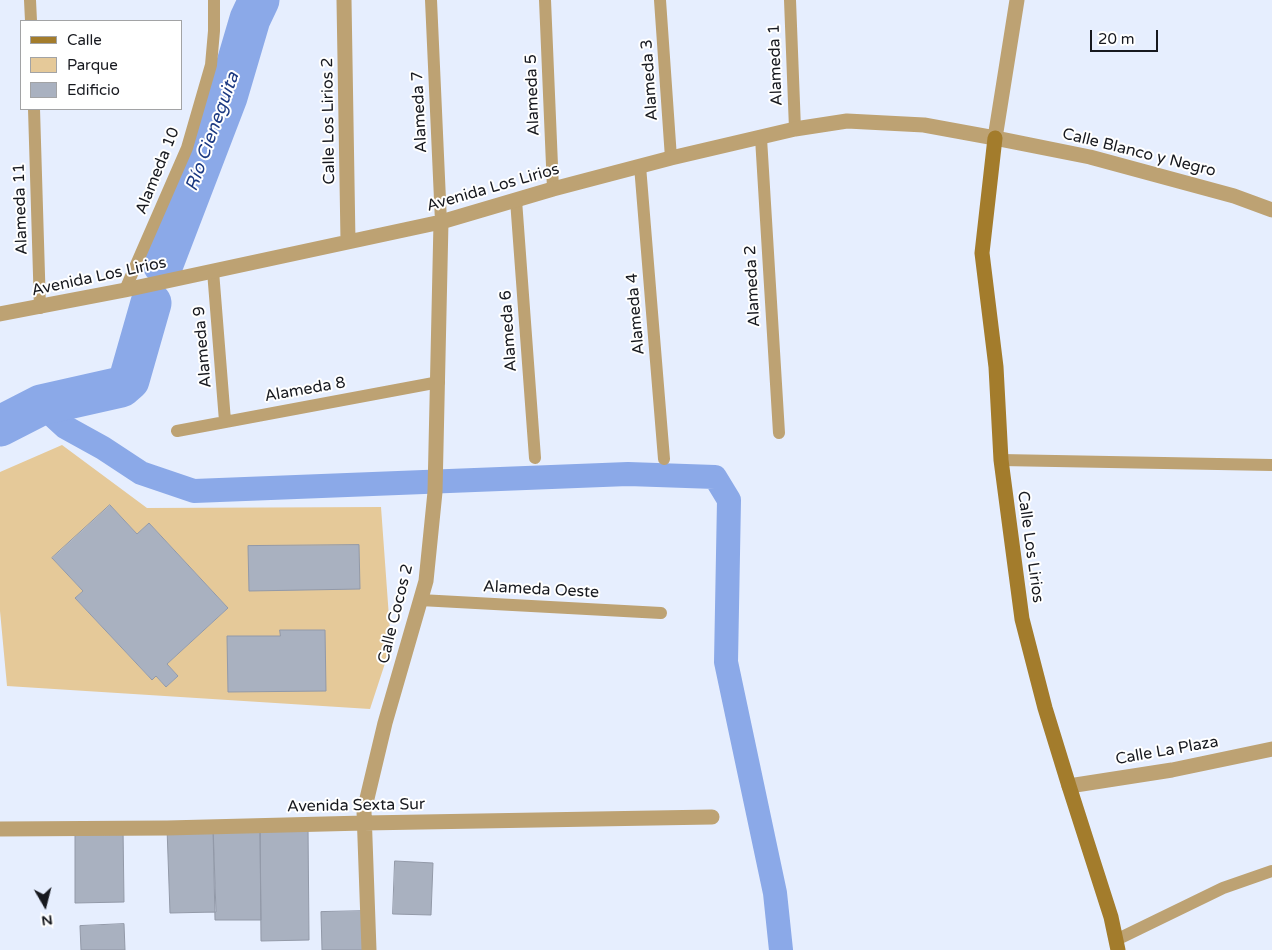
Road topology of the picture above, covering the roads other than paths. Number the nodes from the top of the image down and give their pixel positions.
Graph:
1 (30, 0) edge
2 (214, 0) edge
3 (344, 0) edge
4 (431, 0) edge
5 (545, 0) edge
6 (660, 0) edge
7 (790, 0) edge
8 (1017, 0) edge
9 (31, 20) edge
10 (34, 110) edge
11 (795, 129) junction
12 (761, 138) junction
13 (995, 138) junction
14 (671, 158) junction
15 (640, 166) junction
16 (553, 190) junction
17 (516, 200) junction
18 (1272, 210) edge
19 (441, 222) junction
20 (348, 241) junction
21 (213, 271) junction
22 (125, 290) junction
23 (40, 308) junction
24 (0, 314) edge
25 (438, 382) junction
26 (226, 421) junction
27 (177, 431) dead end
28 (779, 433) dead end
29 (535, 458) dead end
30 (664, 459) dead end
31 (1001, 460) junction
32 (1272, 465) edge
33 (420, 600) junction
34 (661, 613) dead end
35 (1272, 749) edge
36 (1069, 786) junction
37 (712, 817) dead end
38 (364, 823) junction
39 (0, 829) edge
40 (1272, 871) edge
41 (1117, 945) edge
42 (369, 950) edge

1 - 9 lane
2 - 22 lane, Alameda 10
3 - 20 street, Calle Los Lirios 2
4 - 19 lane, Alameda 7
5 - 16 lane, Alameda 5
6 - 14 lane, Alameda 3
7 - 11 lane, Alameda 1
8 - 13 street
10 - 23 lane, Alameda 11
11 - 12 street, Avenida Los Lirios
11 - 13 street, Avenida Los Lirios
12 - 14 street, Avenida Los Lirios
12 - 28 lane, Alameda 2
13 - 18 street, Calle Blanco y Negro
13 - 31 street, Calle Los Lirios
14 - 15 street, Avenida Los Lirios
15 - 16 street, Avenida Los Lirios
15 - 30 lane, Alameda 4
16 - 17 street, Avenida Los Lirios
17 - 19 street, Avenida Los Lirios
17 - 29 lane, Alameda 6
19 - 20 street, Avenida Los Lirios
19 - 25 street, Calle Cocos 2
20 - 21 street, Avenida Los Lirios
21 - 22 street, Avenida Los Lirios
21 - 26 lane, Alameda 9
22 - 23 street, Avenida Los Lirios
23 - 24 street, Avenida Los Lirios
25 - 26 lane, Alameda 8
25 - 33 street, Calle Cocos 2
26 - 27 lane, Alameda 8
31 - 32 lane
31 - 36 street, Calle Los Lirios
33 - 34 lane, Alameda Oeste
33 - 38 street, Calle Cocos 2
35 - 36 street, Calle La Plaza
36 - 41 street, Calle Los Lirios
37 - 38 street, Avenida Sexta Sur
38 - 39 street, Avenida Sexta Sur
38 - 42 street, Calle Cocos 2
40 - 41 lane

